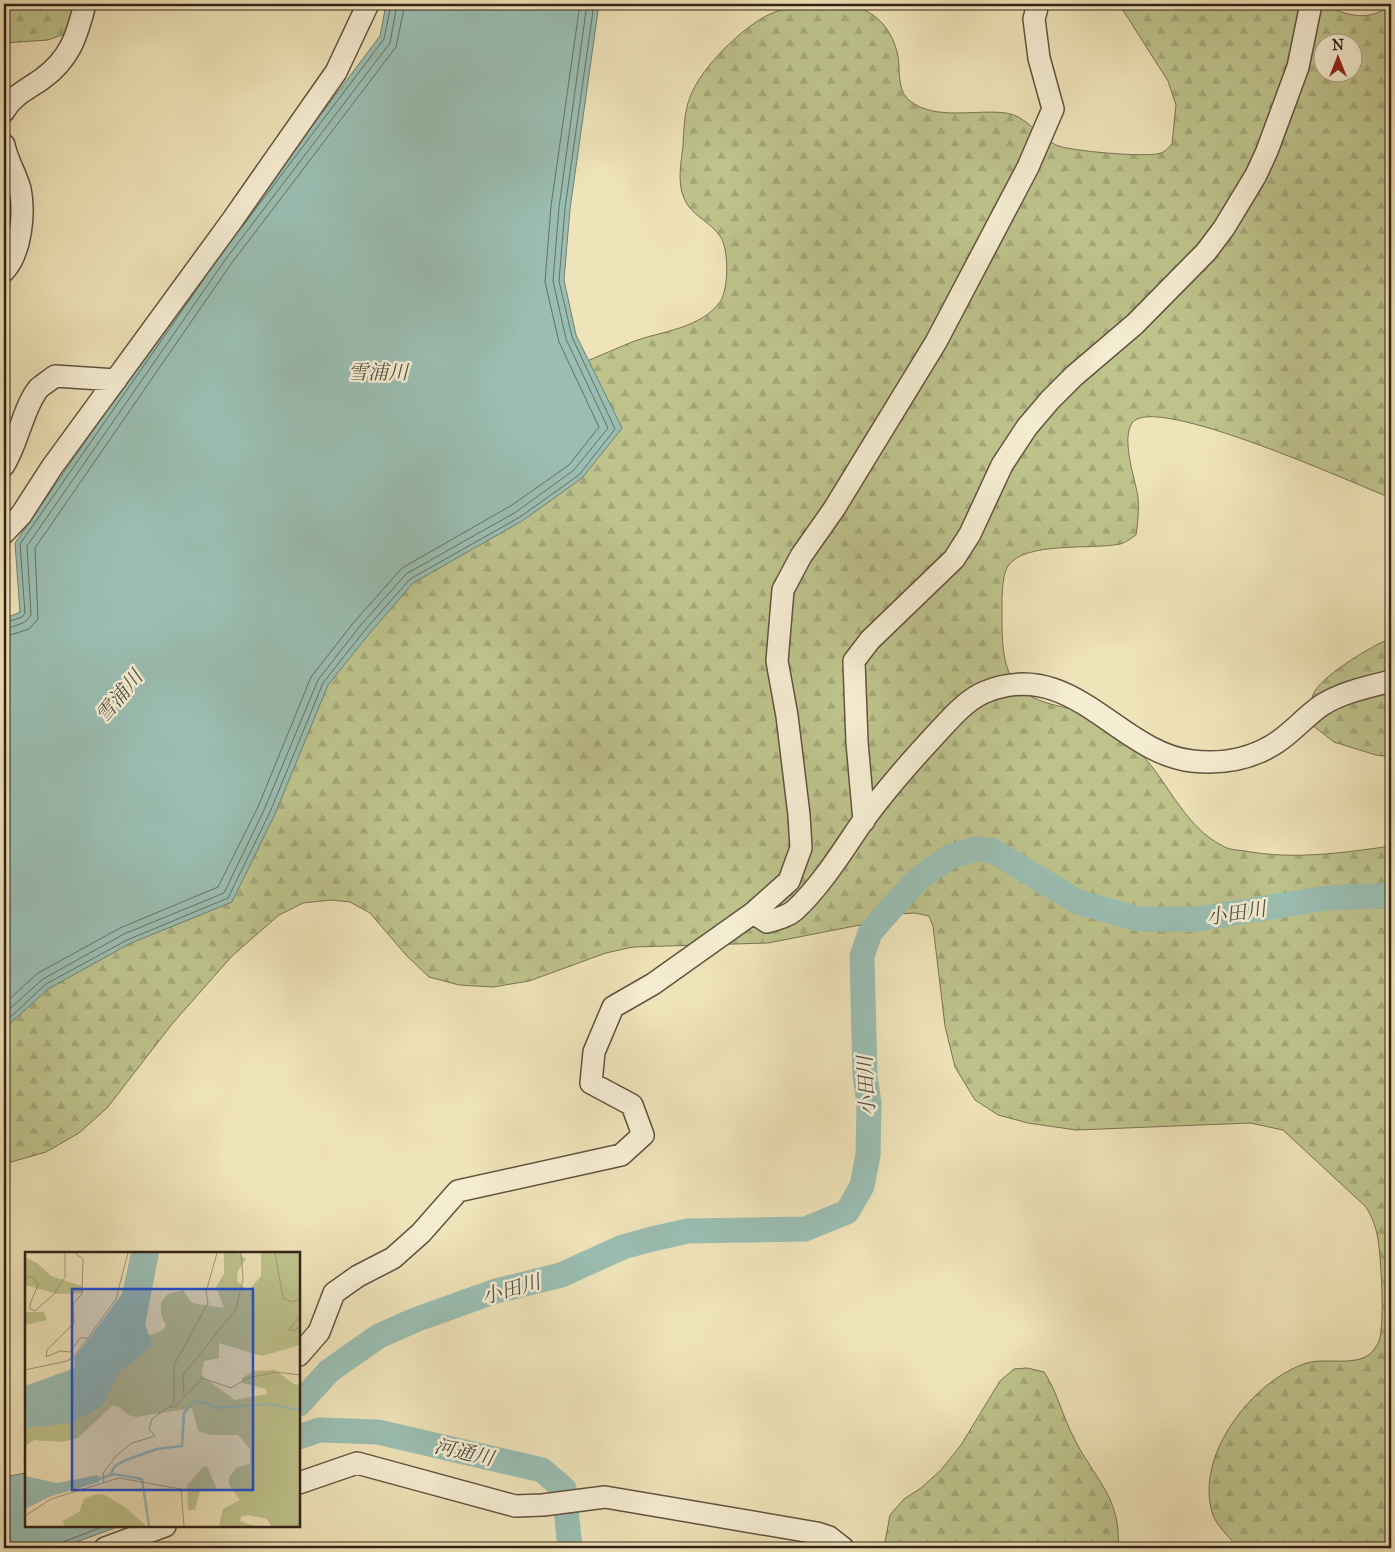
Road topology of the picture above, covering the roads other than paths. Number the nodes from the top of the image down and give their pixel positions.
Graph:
1 (85, 4) edge
2 (368, 4) edge
3 (1038, 4) edge
4 (1311, 4) edge
5 (4, 111) edge
6 (4, 145) edge
7 (4, 271) edge
8 (116, 380) junction
9 (4, 464) edge
10 (4, 533) edge
11 (1391, 681) edge
12 (864, 821) junction
13 (753, 913) junction
14 (300, 1354) edge
15 (300, 1483) edge
16 (161, 1527) edge
17 (105, 1548) edge
18 (843, 1548) edge

1 - 5 street
2 - 8 street
3 - 13 street
4 - 12 street
6 - 7 street
8 - 9 street
8 - 10 street
11 - 12 street
12 - 13 street
13 - 14 street
15 - 18 street
16 - 17 street

